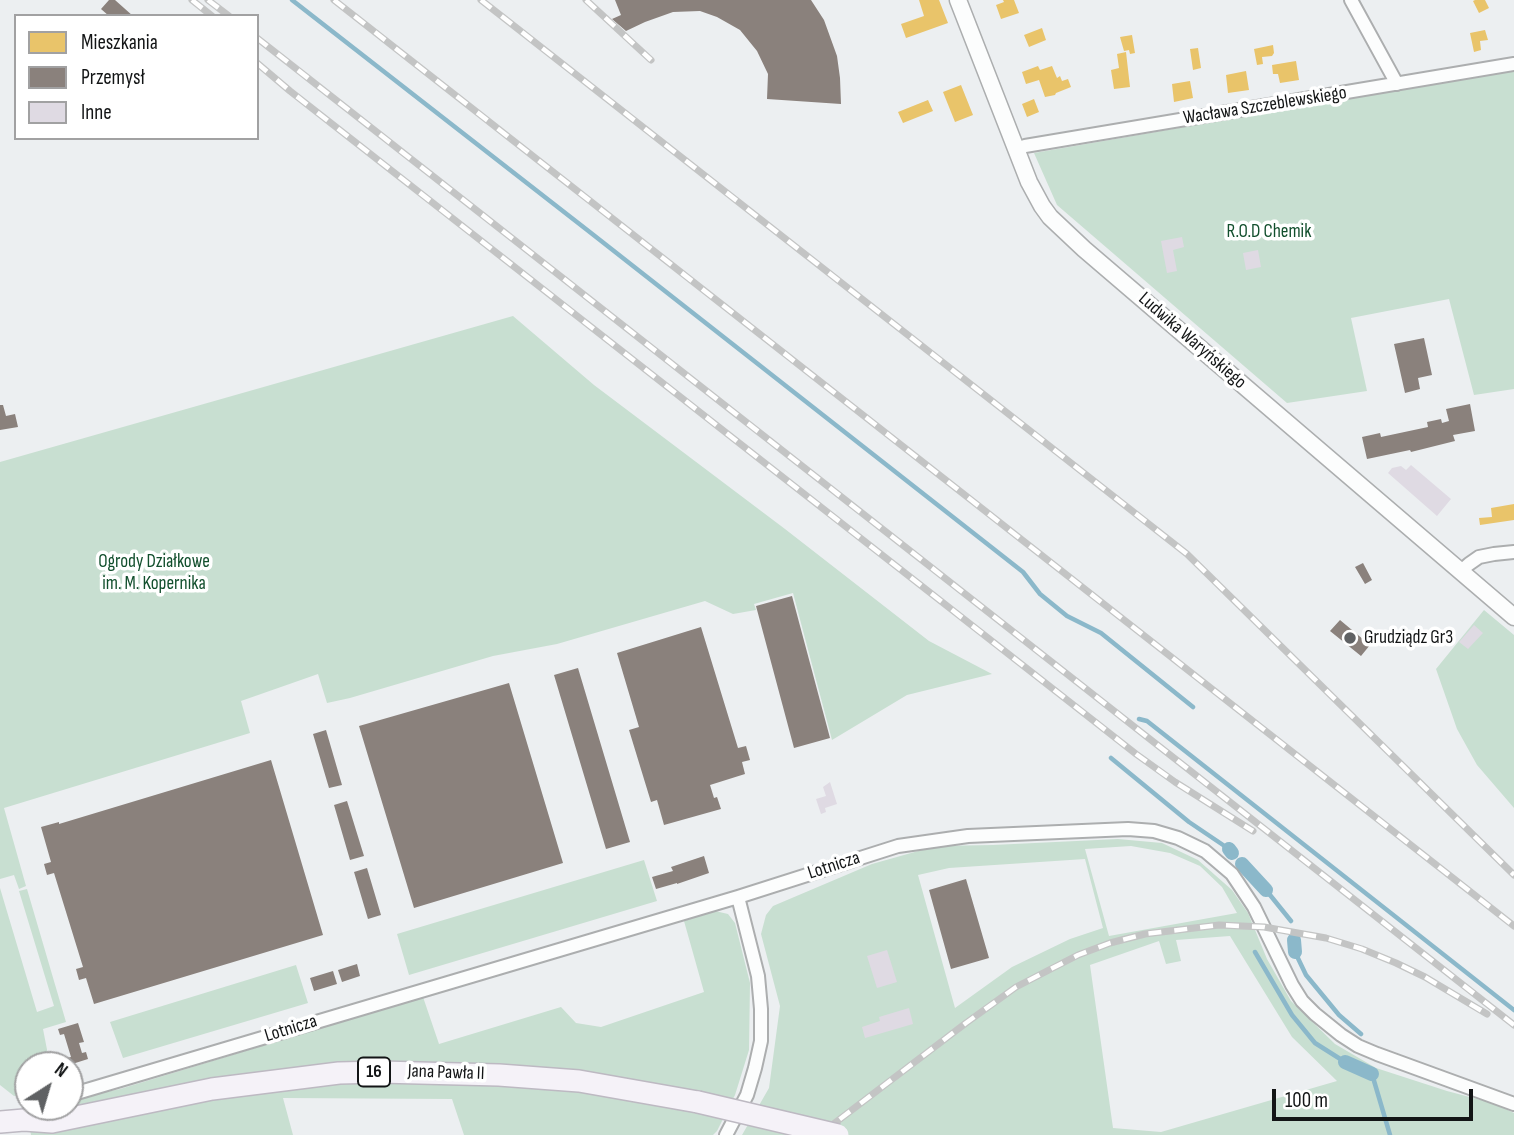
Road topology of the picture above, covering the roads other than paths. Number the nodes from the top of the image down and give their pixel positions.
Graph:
1 (958, 0) edge
2 (1351, 0) edge
3 (1514, 64) edge
4 (1397, 85) junction
5 (1016, 149) junction
6 (1514, 552) edge
7 (1461, 571) junction
8 (1514, 617) edge
9 (738, 897) junction
10 (84, 1091) edge
11 (1514, 1104) edge
12 (0, 1121) edge
13 (52, 1122) junction
14 (1, 1135) edge
15 (30, 1135) edge
16 (726, 1135) edge
17 (838, 1135) edge

1 - 5 street, Ludwika Waryńskiego
2 - 4 street
3 - 4 street, Wacława Szczeblewskiego
4 - 5 street, Wacława Szczeblewskiego
5 - 7 street, Ludwika Waryńskiego
6 - 7 street
7 - 8 street, Ludwika Waryńskiego
9 - 10 street, Lotnicza
9 - 11 street, Lotnicza
9 - 16 street
12 - 13 main road, Jana Pawła II / 16
12 - 14 main road, 16
13 - 15 main road, Jana Pawła II / 16
13 - 17 main road, Jana Pawła II / 16, bridge

